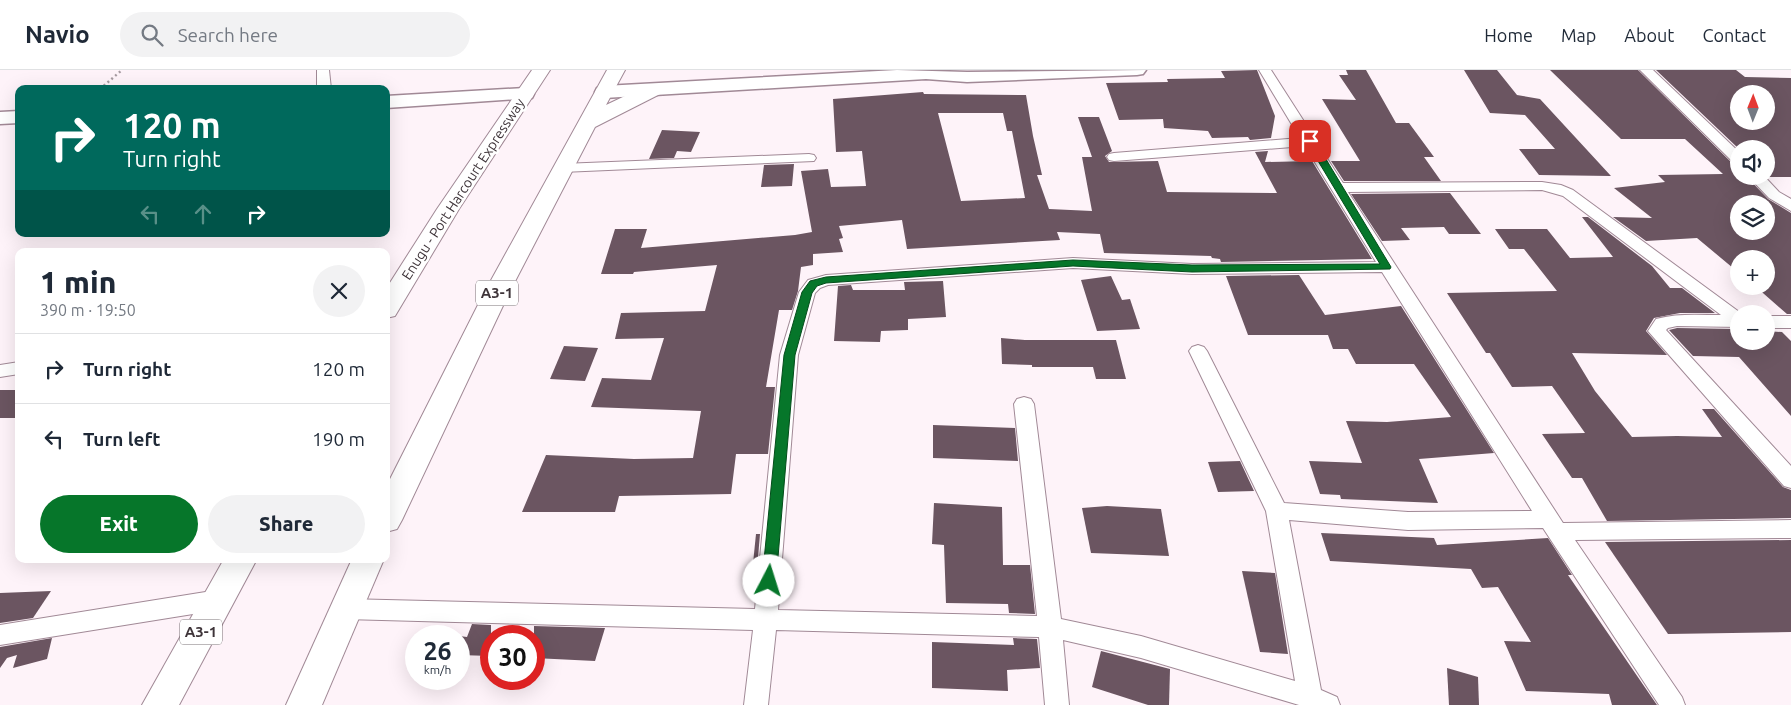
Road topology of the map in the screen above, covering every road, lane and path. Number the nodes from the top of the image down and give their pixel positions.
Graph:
1 (122, 70) edge
2 (323, 70) edge
3 (541, 70) edge
4 (616, 70) edge
5 (945, 70) edge
6 (1137, 70) edge
7 (1265, 70) edge
8 (1646, 70) edge
9 (922, 74) junction
10 (650, 81) junction
11 (105, 85) edge
12 (324, 85) edge
13 (672, 89) joint
14 (604, 92) junction
15 (525, 94) junction
16 (390, 102) edge
17 (15, 117) edge
18 (0, 118) edge
19 (586, 123) junction
20 (1310, 141) junction
21 (1730, 151) edge
22 (1114, 157) dead end
23 (809, 158) dead end
24 (562, 168) junction
25 (1764, 185) edge
26 (1340, 188) junction
27 (1791, 206) edge
28 (1386, 267) junction
29 (390, 301) edge
30 (1730, 314) edge
31 (1730, 321) edge
32 (1775, 322) edge
33 (1791, 322) edge
34 (1198, 351) dead end
35 (15, 369) edge
36 (0, 371) edge
37 (1024, 404) dead end
38 (1791, 480) edge
39 (1278, 511) junction
40 (390, 512) edge
41 (1554, 526) junction
42 (1791, 529) edge
43 (239, 563) edge
44 (366, 563) edge
45 (218, 600) junction
46 (345, 609) junction
47 (766, 619) junction
48 (1050, 627) junction
49 (0, 635) edge
50 (1319, 701) edge
51 (160, 705) edge
52 (304, 705) edge
53 (756, 705) edge
54 (1057, 705) edge
55 (1674, 705) edge

1 - 11 path
2 - 12 street
3 - 15 highway, Enugu - Port Harcourt Expressway
4 - 14 highway, A3-1
5 - 9 main road
6 - 9 main road
7 - 20 street
8 - 21 street
9 - 13 main road
10 - 13 highway
10 - 14 main road
10 - 19 highway
14 - 19 highway, A3-1
15 - 16 main road
15 - 29 highway, Enugu - Port Harcourt Expressway
17 - 18 main road
19 - 24 highway, A3-1
20 - 22 street
20 - 26 street
23 - 24 street
24 - 40 highway, A3-1
25 - 27 street
26 - 28 street
26 - 30 street
28 - 41 street
28 - 47 street
31 - 38 street
32 - 33 street
34 - 39 street
35 - 36 street
37 - 48 street
39 - 41 street
39 - 50 street
41 - 42 street
41 - 55 street
43 - 45 highway, A3-1
44 - 46 highway
45 - 49 street
45 - 51 highway, A3-1
46 - 47 street
46 - 52 highway
47 - 48 street
47 - 53 street
48 - 50 street
48 - 54 street

